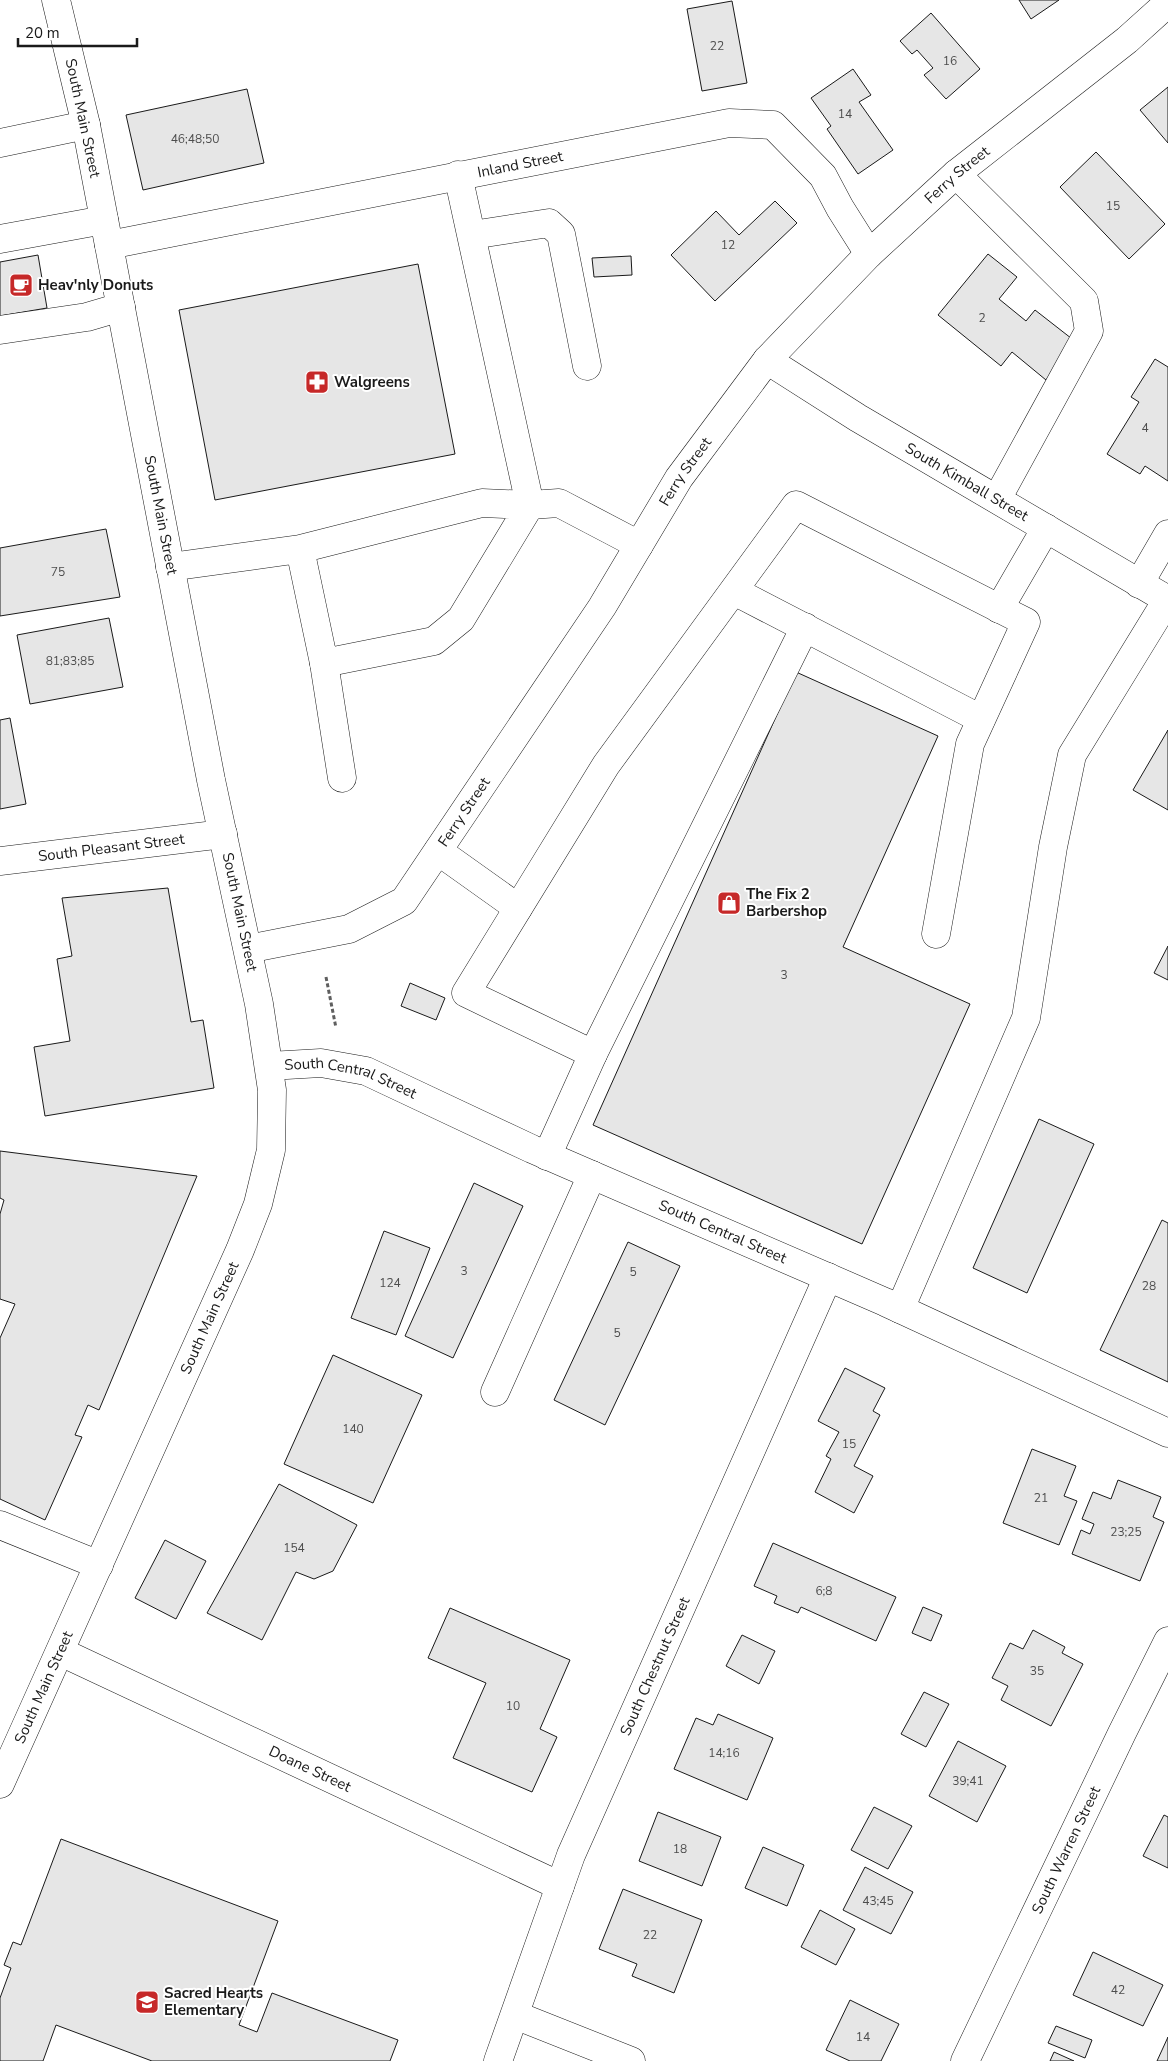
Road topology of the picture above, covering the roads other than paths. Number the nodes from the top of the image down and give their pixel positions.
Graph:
1 (56, 0) edge
2 (1168, 3) edge
3 (86, 125) junction
4 (0, 142) edge
5 (956, 174) junction
6 (458, 175) junction
7 (106, 233) junction
8 (472, 235) junction
9 (0, 238) edge
10 (869, 254) junction
11 (121, 307) junction
12 (0, 330) edge
13 (766, 360) junction
14 (587, 366) dead end
15 (997, 499) junction
16 (530, 505) junction
17 (1046, 528) junction
18 (1168, 534) edge
19 (639, 544) junction
20 (300, 549) junction
21 (170, 567) junction
22 (1139, 584) junction
23 (734, 591) junction
24 (1167, 600) edge
25 (1000, 609) junction
26 (805, 627) junction
27 (324, 663) junction
28 (981, 719) junction
29 (342, 778) dead end
30 (223, 834) junction
31 (438, 851) junction
32 (0, 861) edge
33 (518, 908) junction
34 (936, 934) dead end
35 (248, 949) junction
36 (593, 1054) junction
37 (268, 1066) junction
38 (547, 1156) junction
39 (592, 1175) junction
40 (828, 1277) junction
41 (900, 1309) junction
42 (495, 1392) dead end
43 (1168, 1433) edge
44 (0, 1525) edge
45 (99, 1565) junction
46 (1168, 1641) edge
47 (60, 1652) junction
48 (9, 1743) edge
49 (0, 1784) edge
50 (560, 1886) junction
51 (515, 2015) junction
52 (498, 2061) edge
53 (632, 2061) edge
54 (965, 2061) edge

1 - 3 street, South Main Street
2 - 5 street, Ferry Street
3 - 4 street
3 - 7 street, South Main Street
5 - 10 street, Ferry Street
5 - 15 street
6 - 7 street, Inland Street
6 - 8 street
6 - 10 street, Inland Street
7 - 9 street, Inland Street
7 - 11 street, South Main Street
8 - 14 street
8 - 16 street
10 - 13 street, Ferry Street
11 - 12 street
11 - 21 street, South Main Street
13 - 15 street, South Kimball Street
13 - 19 street, Ferry Street
15 - 17 street, South Kimball Street
16 - 19 street
16 - 20 street
16 - 27 street
17 - 22 street, South Kimball Street
17 - 25 street
18 - 22 street
19 - 31 street, Ferry Street
20 - 21 street
20 - 27 street
21 - 30 street, South Main Street
22 - 24 street, South Kimball Street
23 - 25 street
23 - 26 street
23 - 33 street
24 - 41 street
25 - 28 street
26 - 28 street
26 - 36 street
27 - 29 street
28 - 34 street
30 - 32 street, South Pleasant Street
30 - 35 street, South Main Street
31 - 33 street
31 - 35 street, Ferry Street
33 - 36 street
35 - 37 street, South Main Street
36 - 38 street
37 - 38 street, South Central Street
37 - 45 street, South Main Street
38 - 39 street, South Central Street
39 - 40 street, South Central Street
39 - 42 street
40 - 41 street, South Central Street
40 - 50 street, South Chestnut Street
41 - 43 street, South Central Street
44 - 45 street
45 - 47 street, South Main Street
46 - 54 street, South Warren Street
47 - 48 street, South Main Street
47 - 50 street, Doane Street
48 - 49 street, South Main Street
50 - 51 street, South Chestnut Street
51 - 52 street, South Chestnut Street
51 - 53 street

